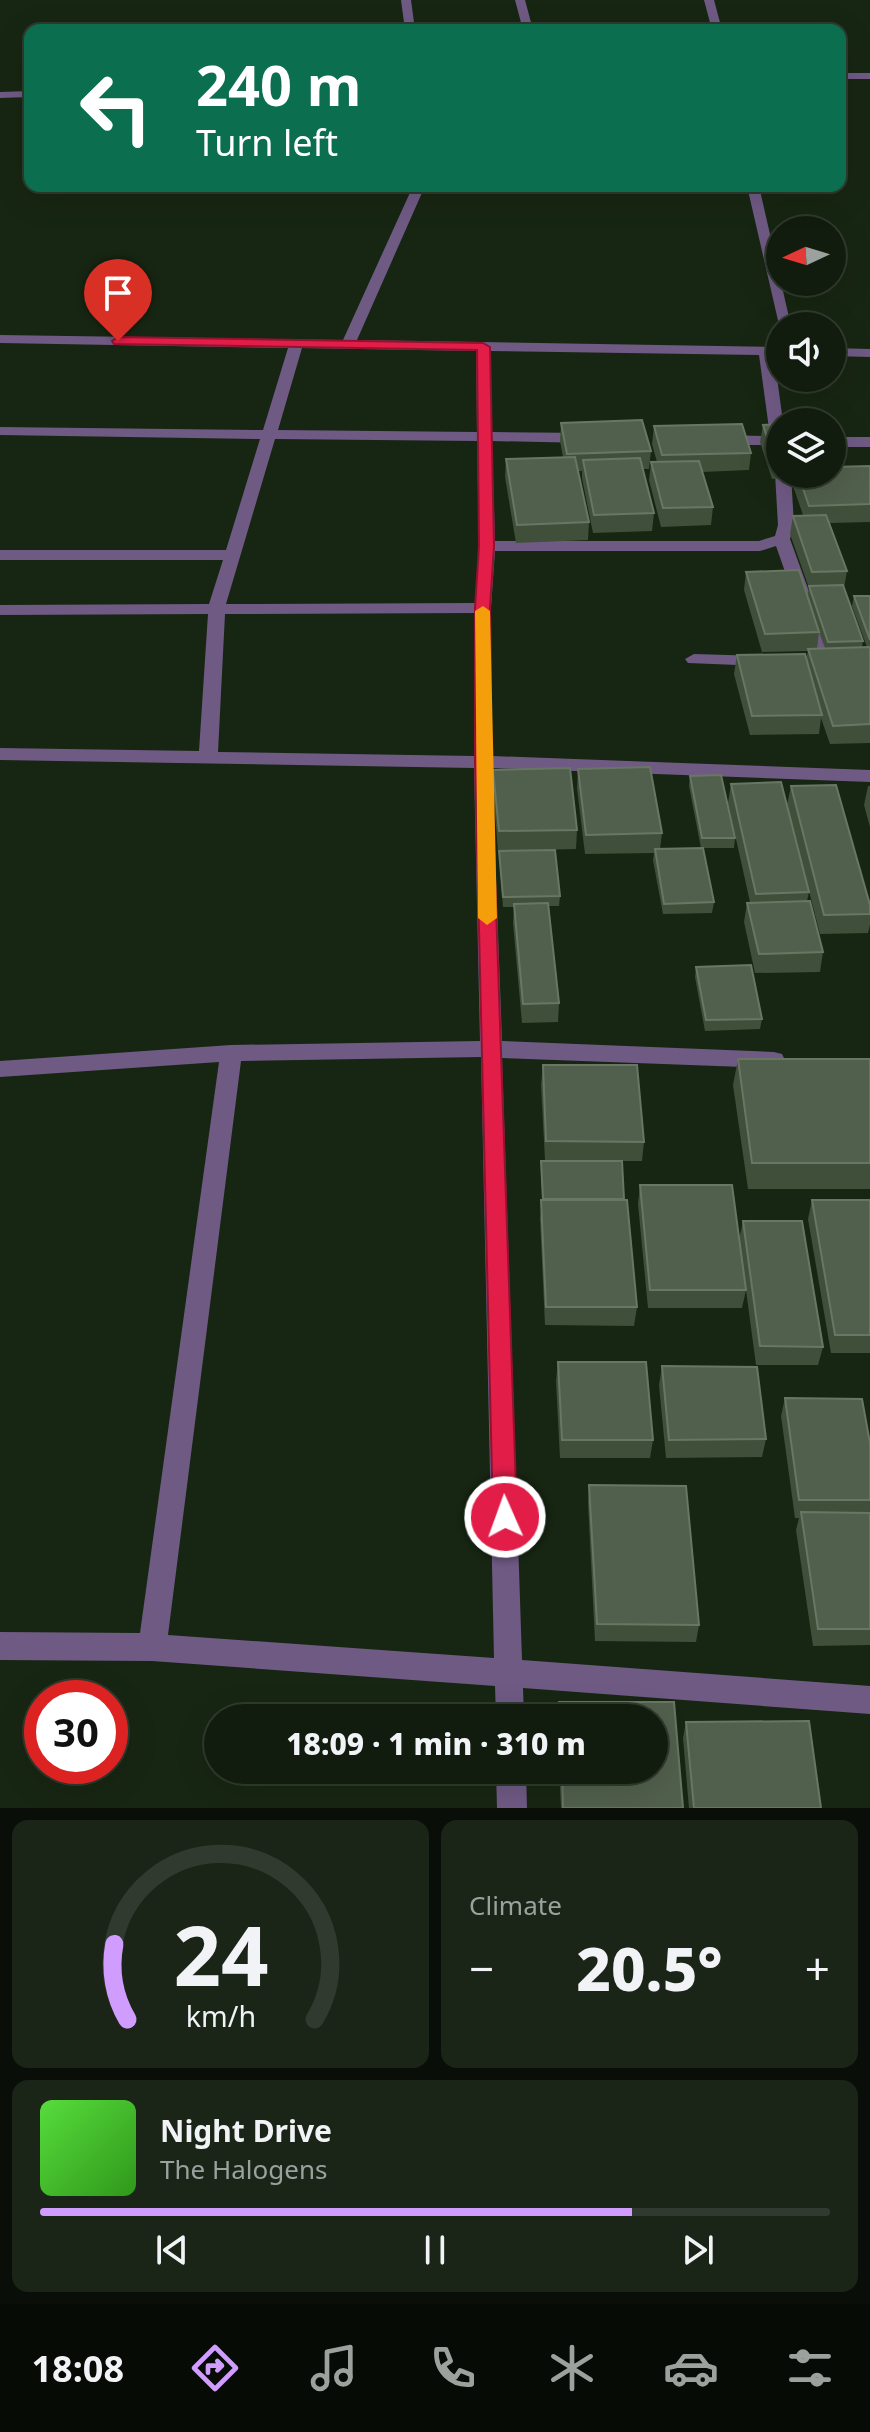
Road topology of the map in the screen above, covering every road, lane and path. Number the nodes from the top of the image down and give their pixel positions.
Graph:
1 (406, 0) edge
2 (520, 0) edge
3 (709, 0) edge
4 (409, 24) edge
5 (526, 24) edge
6 (715, 24) edge
7 (846, 76) edge
8 (870, 76) edge
9 (24, 94) edge
10 (0, 95) edge
11 (416, 192) edge
12 (754, 192) edge
13 (781, 312) edge
14 (0, 339) edge
15 (296, 344) junction
16 (348, 345) junction
17 (483, 347) junction
18 (766, 351) edge
19 (846, 352) edge
20 (870, 353) edge
21 (0, 431) edge
22 (268, 435) junction
23 (483, 437) junction
24 (607, 439) edge
25 (700, 440) edge
26 (846, 442) edge
27 (870, 442) edge
28 (766, 445) edge
29 (789, 488) edge
30 (782, 539) junction
31 (487, 546) junction
32 (0, 555) edge
33 (232, 555) junction
34 (217, 607) junction
35 (483, 608) junction
36 (0, 610) edge
37 (694, 659) dead end
38 (782, 661) edge
39 (826, 663) edge
40 (0, 754) edge
41 (208, 757) junction
42 (483, 762) junction
43 (870, 776) edge
44 (491, 1049) junction
45 (231, 1053) junction
46 (791, 1061) edge
47 (0, 1069) edge
48 (0, 1646) edge
49 (152, 1647) junction
50 (509, 1673) junction
51 (870, 1700) edge
52 (510, 1704) edge
53 (511, 1784) edge
54 (512, 1808) edge

1 - 4 street
2 - 5 street
3 - 6 street
7 - 8 street
9 - 10 street
11 - 16 street
12 - 13 street
14 - 15 street
15 - 16 street
15 - 22 street
16 - 17 street
17 - 18 street
17 - 23 street
19 - 20 street
21 - 22 street
22 - 23 street
22 - 33 street
23 - 24 street
23 - 31 street
25 - 28 street
26 - 27 street
29 - 30 street
30 - 31 street
30 - 39 street
31 - 35 street
32 - 33 street
33 - 34 street
34 - 35 street
34 - 36 street
34 - 41 street
35 - 42 street
37 - 38 street
40 - 41 street
41 - 42 street
42 - 43 street
42 - 44 street
44 - 45 street
44 - 46 street
44 - 50 street
45 - 47 street
45 - 49 street
48 - 49 street
49 - 50 street
50 - 51 street
50 - 52 street
53 - 54 street

